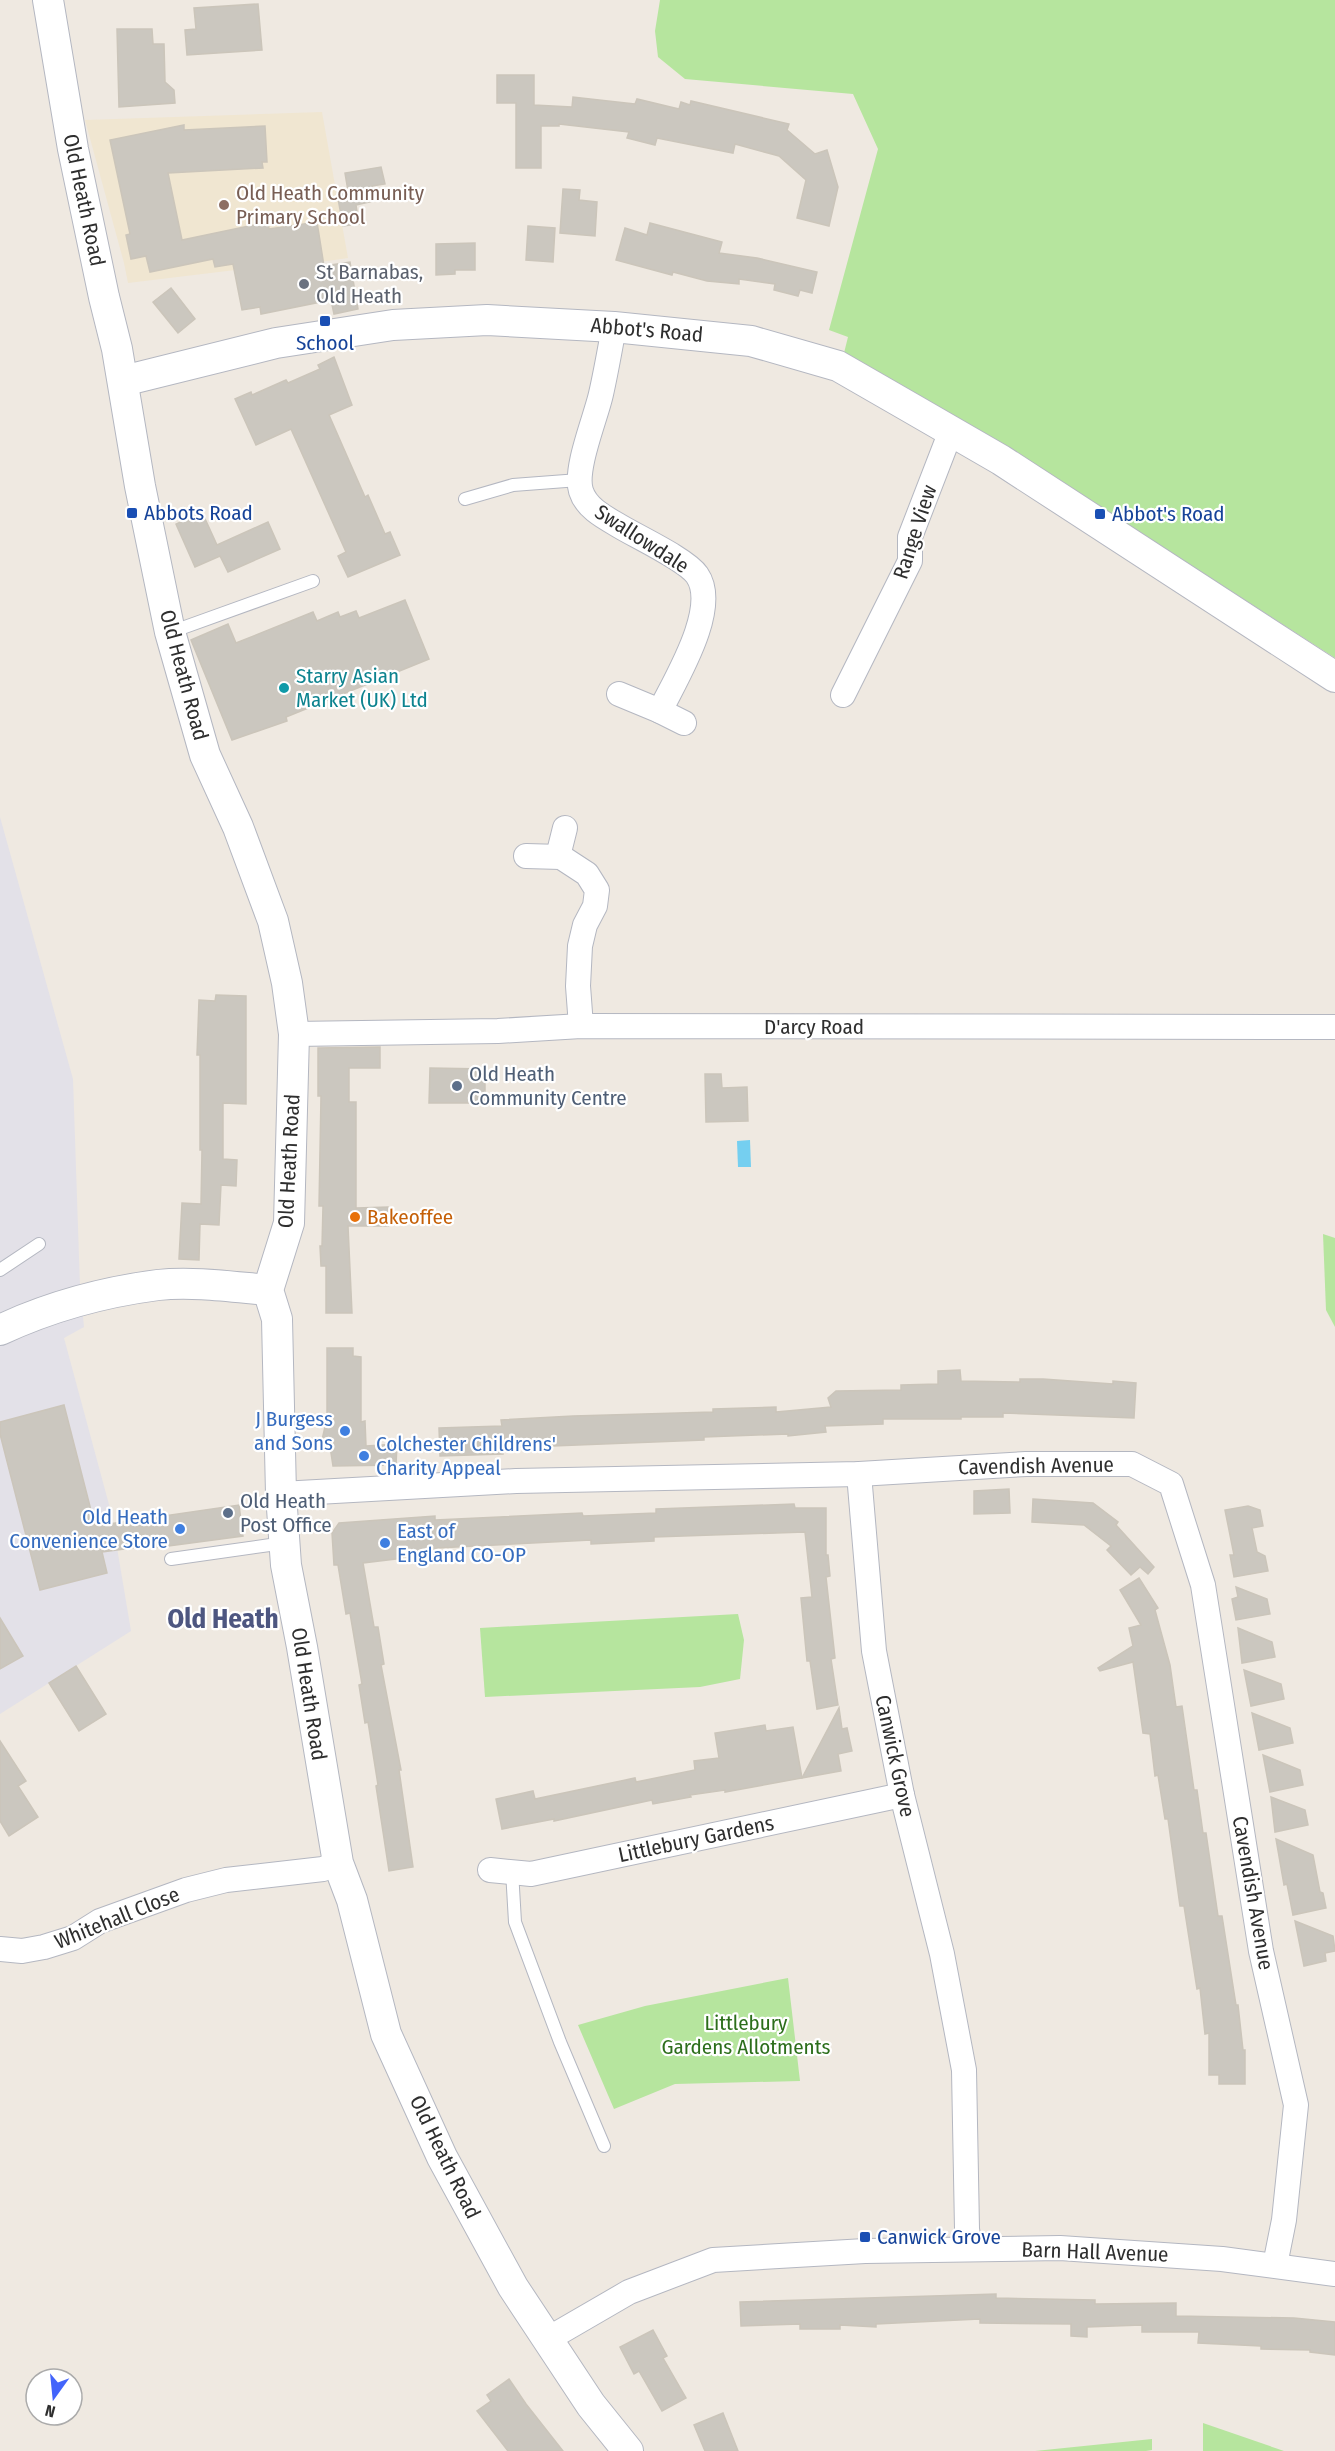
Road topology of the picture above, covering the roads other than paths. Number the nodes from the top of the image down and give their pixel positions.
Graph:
1 (48, 0) edge
2 (614, 327) junction
3 (123, 381) junction
4 (951, 431) junction
5 (579, 480) junction
6 (465, 499) dead end
7 (313, 581) dead end
8 (170, 632) junction
9 (1335, 677) edge
10 (619, 694) dead end
11 (843, 694) dead end
12 (660, 711) junction
13 (684, 723) dead end
14 (565, 828) dead end
15 (526, 856) dead end
16 (561, 857) junction
17 (581, 1026) junction
18 (1335, 1027) edge
19 (294, 1034) junction
20 (39, 1244) dead end
21 (0, 1270) edge
22 (268, 1290) junction
23 (0, 1330) edge
24 (859, 1474) junction
25 (280, 1494) junction
26 (284, 1543) junction
27 (171, 1559) dead end
28 (902, 1795) junction
29 (338, 1863) junction
30 (501, 1871) joint
31 (0, 1949) edge
32 (604, 2146) dead end
33 (970, 2249) junction
34 (1275, 2265) junction
35 (1335, 2274) edge
36 (548, 2339) junction
37 (628, 2451) edge

1 - 3 street, Old Heath Road
2 - 3 street, Abbot's Road
2 - 4 street, Abbot's Road
2 - 5 street, Swallowdale
3 - 8 street, Old Heath Road
4 - 9 street, Abbot's Road
4 - 11 street, Range View
5 - 6 lane
5 - 12 street, Swallowdale
7 - 8 lane
8 - 19 street, Old Heath Road
10 - 12 street
12 - 13 street
14 - 16 street
15 - 16 street
16 - 17 street
17 - 18 street, D'arcy Road
17 - 19 street, D'arcy Road
19 - 22 street, Old Heath Road
20 - 21 lane
22 - 23 street
22 - 25 street, Old Heath Road
24 - 25 street, Cavendish Avenue
24 - 28 street, Canwick Grove
24 - 34 street, Cavendish Avenue
25 - 26 street, Old Heath Road
26 - 27 lane
26 - 29 street, Old Heath Road
28 - 30 street, Littlebury Gardens
28 - 33 street, Canwick Grove
29 - 31 street, Whitehall Close
29 - 36 street, Old Heath Road
30 - 32 lane
33 - 34 street, Barn Hall Avenue
33 - 36 street, Barn Hall Avenue
34 - 35 street, Barn Hall Avenue
36 - 37 street, Old Heath Road

